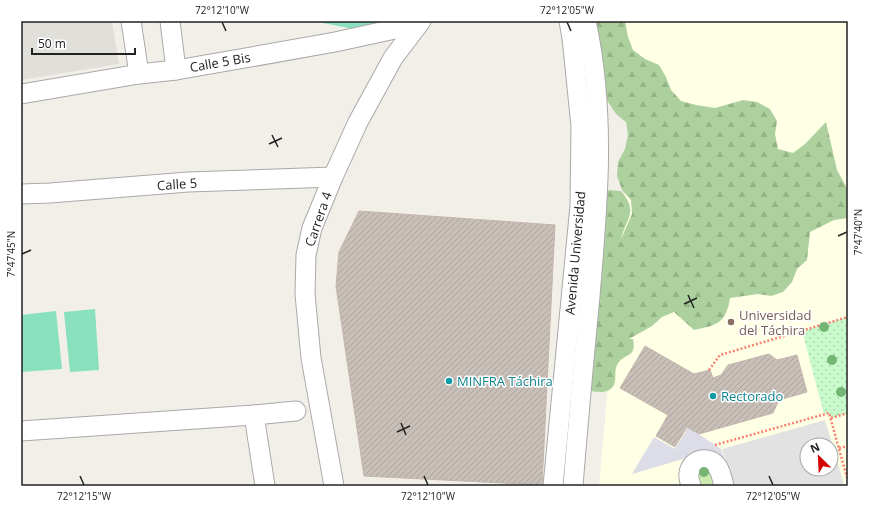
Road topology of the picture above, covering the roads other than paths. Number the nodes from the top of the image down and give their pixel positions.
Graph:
1 (131, 21) edge
2 (170, 21) edge
3 (569, 21) edge
4 (586, 21) edge
5 (419, 22) edge
6 (176, 70) junction
7 (139, 74) junction
8 (21, 94) edge
9 (333, 177) junction
10 (21, 194) edge
11 (296, 411) dead end
12 (254, 416) junction
13 (21, 431) edge
14 (265, 486) edge
15 (334, 486) edge
16 (553, 486) edge
17 (573, 486) edge
18 (691, 486) edge
19 (724, 486) edge

1 - 7 street
2 - 6 street
3 - 16 street, Avenida Universidad
4 - 17 street, Avenida Universidad
5 - 6 street, Calle 5 Bis
5 - 9 street, Carrera 4
6 - 7 street, Calle 5 Bis
7 - 8 street, Calle 5 Bis
9 - 10 street, Calle 5
9 - 15 street, Carrera 4
11 - 12 street
12 - 13 street
12 - 14 street
18 - 19 street

